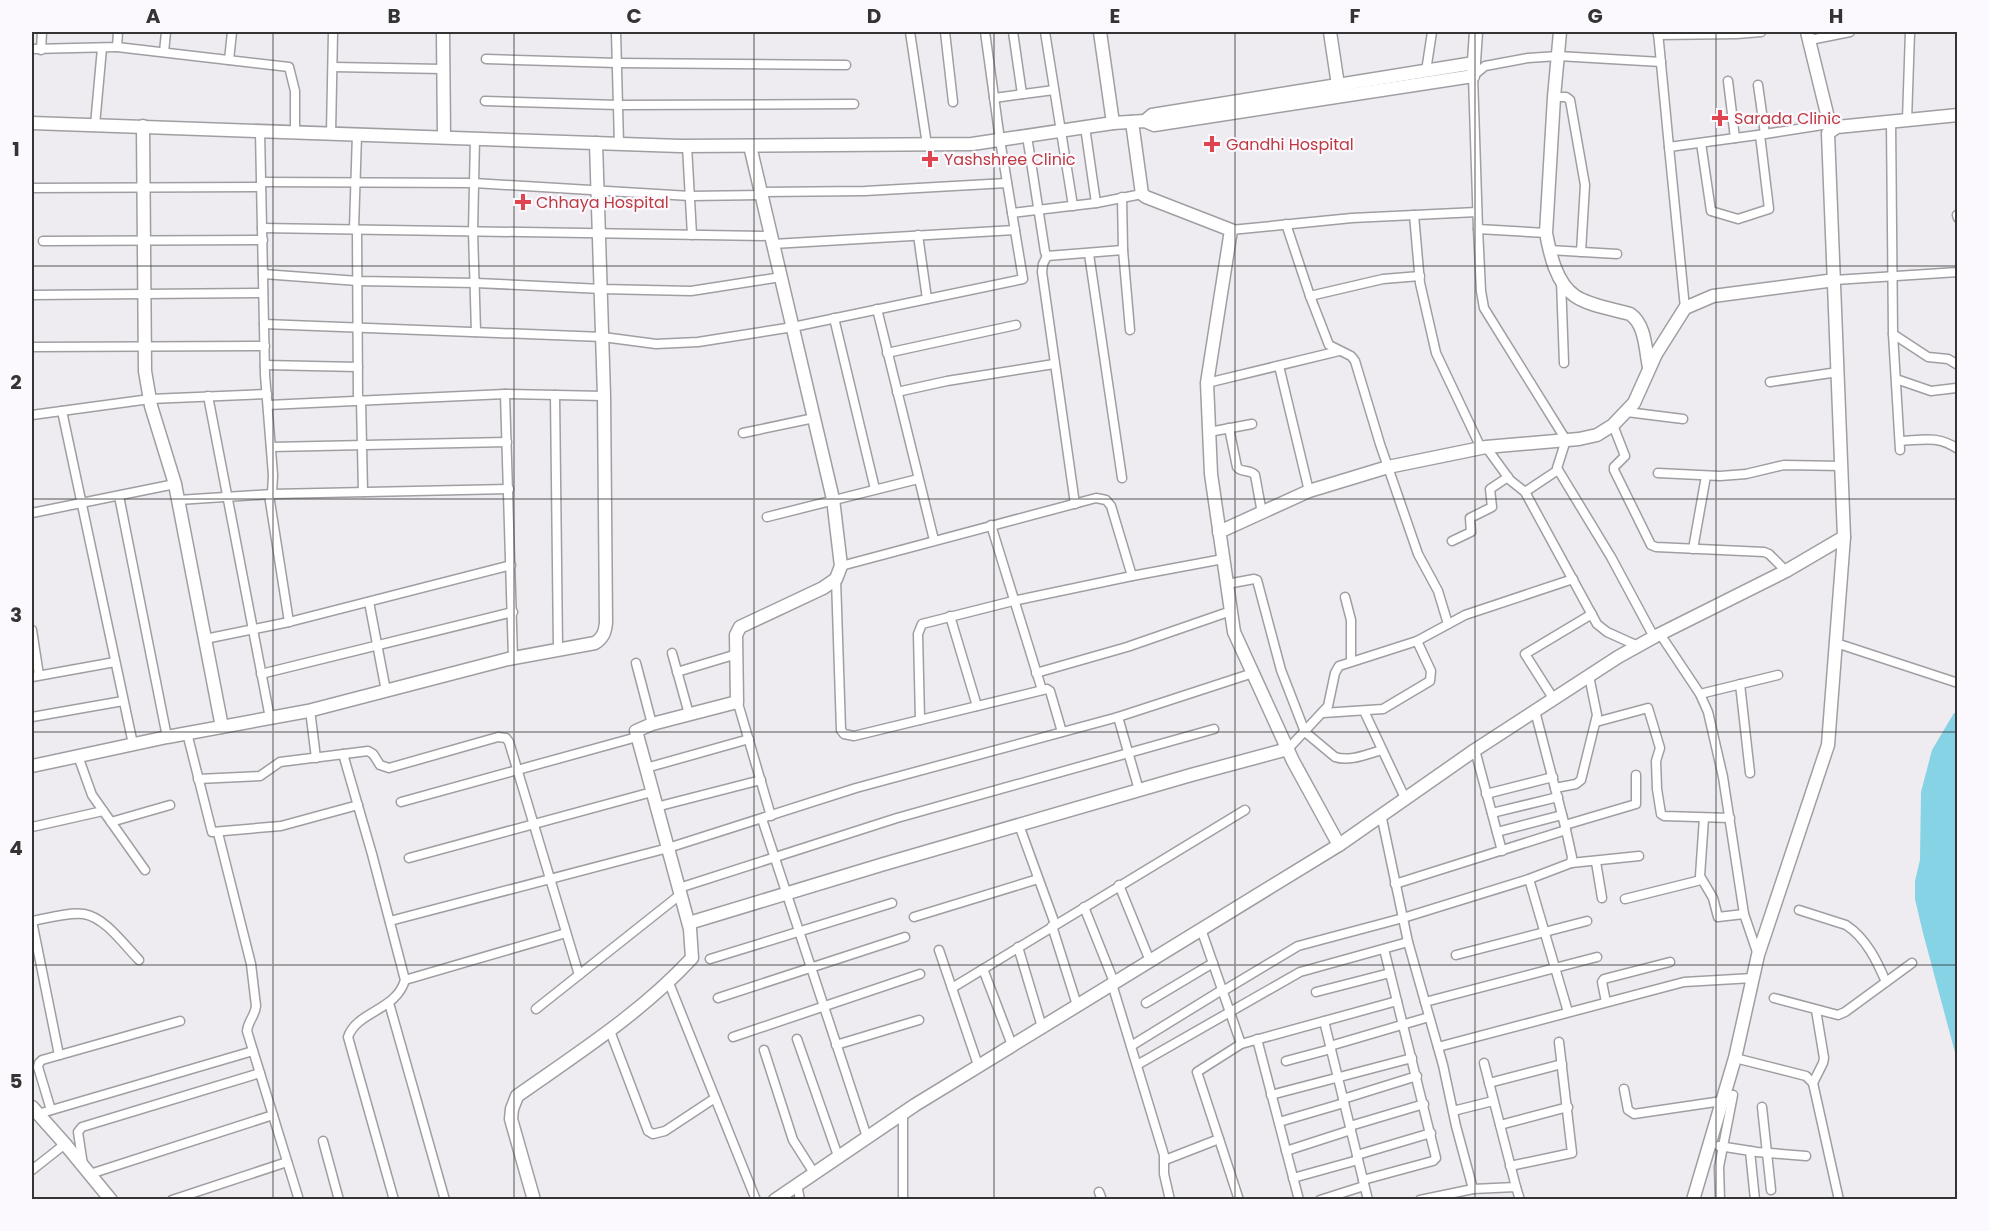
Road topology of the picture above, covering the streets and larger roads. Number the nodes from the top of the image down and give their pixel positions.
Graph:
1 (42, 32) edge
2 (118, 32) edge
3 (166, 32) edge
4 (232, 32) edge
5 (333, 32) edge
6 (443, 32) edge
7 (616, 32) edge
8 (910, 32) edge
9 (945, 32) edge
10 (985, 32) edge
11 (1013, 32) edge
12 (1045, 32) edge
13 (1100, 32) edge
14 (1330, 32) edge
15 (1432, 32) edge
16 (1476, 32) edge
17 (1560, 32) edge
18 (1761, 32) edge
19 (1850, 32) edge
20 (1910, 32) edge
21 (1658, 33) edge
22 (1809, 36) edge
23 (117, 47) junction
24 (102, 48) junction
25 (36, 50) edge
26 (164, 52) junction
27 (1558, 56) junction
28 (486, 59) dead end
29 (229, 60) junction
30 (1660, 62) junction
31 (617, 63) junction
32 (846, 65) dead end
33 (333, 67) junction
34 (1477, 68) junction
35 (444, 69) junction
36 (1425, 71) junction
37 (1728, 81) dead end
38 (1338, 85) junction
39 (1758, 85) dead end
40 (1054, 90) junction
41 (1022, 94) junction
42 (1554, 97) junction
43 (994, 98) junction
44 (485, 101) dead end
45 (953, 102) dead end
46 (854, 104) dead end
47 (618, 105) junction
48 (1218, 110) junction
49 (1958, 115) edge
50 (1907, 120) junction
51 (1891, 121) junction
52 (1139, 122) junction
53 (32, 123) edge
54 (1113, 123) junction
55 (95, 125) junction
56 (143, 126) junction
57 (1085, 127) junction
58 (1830, 127) junction
59 (260, 130) junction
60 (1060, 131) junction
61 (295, 132) junction
62 (331, 133) junction
63 (357, 134) junction
64 (1762, 135) junction
65 (1027, 136) junction
66 (444, 137) junction
67 (475, 138) junction
68 (1735, 138) junction
69 (1000, 140) junction
70 (1701, 142) junction
71 (596, 143) junction
72 (619, 144) junction
73 (927, 145) junction
74 (687, 146) junction
75 (750, 146) junction
76 (1668, 147) junction
77 (355, 183) junction
78 (474, 183) junction
79 (1007, 183) junction
80 (261, 184) junction
81 (143, 187) junction
82 (32, 188) edge
83 (598, 192) junction
84 (761, 194) junction
85 (1142, 194) junction
86 (690, 195) junction
87 (1122, 197) junction
88 (1096, 203) junction
89 (1072, 206) junction
90 (1039, 210) junction
91 (1477, 212) junction
92 (1012, 213) junction
93 (1414, 215) junction
94 (1286, 224) junction
95 (262, 228) junction
96 (356, 229) junction
97 (1478, 229) junction
98 (1015, 230) junction
99 (1230, 230) junction
100 (473, 231) junction
101 (1546, 233) junction
102 (600, 234) junction
103 (692, 235) junction
104 (918, 235) junction
105 (143, 239) junction
106 (262, 240) junction
107 (772, 240) junction
108 (43, 241) dead end
109 (1124, 250) junction
110 (1550, 250) junction
111 (1581, 252) junction
112 (1089, 254) junction
113 (1617, 254) dead end
114 (1047, 256) junction
115 (1958, 272) edge
116 (263, 274) junction
117 (1420, 276) junction
118 (781, 277) junction
119 (1892, 278) junction
120 (1561, 280) junction
121 (1835, 280) junction
122 (358, 281) junction
123 (476, 283) junction
124 (602, 289) junction
125 (263, 293) junction
126 (144, 294) junction
127 (32, 295) edge
128 (1310, 296) junction
129 (927, 299) junction
130 (1685, 308) junction
131 (877, 309) junction
132 (834, 318) junction
133 (264, 324) junction
134 (1016, 325) dead end
135 (792, 327) junction
136 (358, 329) junction
137 (1130, 330) dead end
138 (476, 332) junction
139 (1893, 334) junction
140 (603, 337) junction
141 (265, 346) junction
142 (32, 347) edge
143 (145, 347) junction
144 (1339, 351) junction
145 (887, 353) junction
146 (1564, 363) dead end
147 (1054, 364) junction
148 (265, 365) junction
149 (1958, 365) edge
150 (1279, 366) junction
151 (358, 367) junction
152 (1649, 367) junction
153 (1838, 372) junction
154 (1896, 379) junction
155 (1770, 382) dead end
156 (1207, 383) junction
157 (1956, 388) edge
158 (897, 392) junction
159 (267, 394) junction
160 (505, 394) junction
161 (555, 395) junction
162 (208, 396) junction
163 (604, 396) junction
164 (150, 399) junction
165 (360, 401) junction
166 (268, 405) junction
167 (62, 411) junction
168 (1627, 412) junction
169 (32, 416) edge
170 (814, 418) junction
171 (1683, 419) dead end
172 (1252, 424) dead end
173 (1613, 425) junction
174 (1229, 428) junction
175 (1209, 432) junction
176 (743, 433) dead end
177 (1566, 440) junction
178 (507, 442) junction
179 (361, 446) junction
180 (271, 447) junction
181 (1484, 447) junction
182 (1958, 448) edge
183 (1842, 466) junction
184 (1388, 467) junction
185 (1558, 470) junction
186 (1658, 473) dead end
187 (1706, 476) junction
188 (1508, 477) junction
189 (1122, 478) dead end
190 (918, 479) junction
191 (175, 484) junction
192 (509, 489) junction
193 (875, 489) junction
194 (1309, 491) junction
195 (363, 492) junction
196 (1525, 492) junction
197 (271, 494) junction
198 (119, 496) junction
199 (227, 497) junction
200 (833, 499) junction
201 (178, 500) junction
202 (82, 503) junction
203 (1075, 504) junction
204 (32, 513) edge
205 (1262, 513) junction
206 (767, 517) dead end
207 (991, 525) junction
208 (1219, 532) junction
209 (1844, 537) junction
210 (933, 540) junction
211 (1452, 541) dead end
212 (1693, 549) junction
213 (1223, 559) junction
214 (511, 565) junction
215 (841, 566) junction
216 (1786, 571) junction
217 (1132, 576) junction
218 (836, 579) junction
219 (1573, 579) junction
220 (1227, 584) junction
221 (1345, 597) dead end
222 (1013, 601) junction
223 (369, 602) junction
224 (1231, 611) junction
225 (513, 612) junction
226 (1592, 614) junction
227 (950, 616) junction
228 (289, 622) junction
229 (1448, 624) junction
230 (253, 628) junction
231 (32, 630) edge
232 (1657, 635) junction
233 (205, 639) junction
234 (1417, 641) junction
235 (1836, 643) junction
236 (377, 645) junction
237 (1638, 646) junction
238 (558, 648) junction
239 (672, 653) dead end
240 (737, 654) junction
241 (513, 658) junction
242 (1351, 661) junction
243 (115, 662) junction
244 (636, 663) dead end
245 (677, 672) junction
246 (1036, 673) junction
247 (1253, 673) junction
248 (261, 674) junction
249 (1778, 675) dead end
250 (35, 676) edge
251 (1589, 676) junction
252 (1958, 683) edge
253 (1740, 684) junction
254 (1042, 690) junction
255 (386, 691) junction
256 (1700, 694) junction
257 (1553, 698) junction
258 (738, 700) junction
259 (123, 701) junction
260 (977, 706) junction
261 (310, 710) junction
262 (1364, 711) junction
263 (1535, 711) junction
264 (1323, 713) junction
265 (689, 714) junction
266 (32, 717) edge
267 (1118, 717) junction
268 (270, 718) junction
269 (920, 720) junction
270 (1596, 722) junction
271 (652, 724) junction
272 (222, 727) junction
273 (1214, 729) dead end
274 (1062, 732) junction
275 (1305, 732) junction
276 (187, 734) junction
277 (167, 737) junction
278 (637, 737) junction
279 (749, 739) junction
280 (133, 744) junction
281 (1288, 749) junction
282 (1382, 750) junction
283 (1475, 750) junction
284 (343, 754) junction
285 (1128, 754) junction
286 (78, 756) junction
287 (316, 758) junction
288 (32, 766) edge
289 (646, 768) junction
290 (517, 769) junction
291 (1750, 773) dead end
292 (1636, 775) dead end
293 (1553, 777) junction
294 (198, 779) junction
295 (761, 780) junction
296 (1139, 790) junction
297 (652, 792) junction
298 (1556, 792) junction
299 (1486, 794) junction
300 (1405, 798) junction
301 (401, 802) dead end
302 (358, 805) junction
303 (170, 806) dead end
304 (656, 807) junction
305 (1245, 810) dead end
306 (103, 811) junction
307 (1492, 813) junction
308 (1381, 814) junction
309 (1562, 814) junction
310 (767, 817) junction
311 (1704, 818) junction
312 (1730, 818) junction
313 (111, 822) junction
314 (534, 824) junction
315 (1019, 825) junction
316 (32, 827) edge
317 (1565, 828) junction
318 (1497, 832) junction
319 (218, 833) junction
320 (1339, 845) junction
321 (668, 848) junction
322 (1502, 851) junction
323 (1639, 856) dead end
324 (774, 857) junction
325 (409, 858) dead end
326 (1596, 862) junction
327 (1571, 863) junction
328 (145, 870) dead end
329 (1038, 879) junction
330 (1529, 879) junction
331 (551, 880) junction
332 (1701, 880) junction
333 (1395, 884) junction
334 (1119, 885) junction
335 (680, 891) junction
336 (786, 895) junction
337 (1602, 898) dead end
338 (1625, 899) dead end
339 (892, 903) dead end
340 (1084, 907) junction
341 (1799, 910) dead end
342 (1744, 914) junction
343 (914, 917) dead end
344 (1403, 918) junction
345 (32, 921) edge
346 (390, 921) junction
347 (1587, 921) dead end
348 (689, 923) junction
349 (1053, 925) junction
350 (1201, 929) junction
351 (1544, 931) junction
352 (798, 932) junction
353 (566, 933) junction
354 (905, 937) dead end
355 (1408, 942) junction
356 (1018, 947) junction
357 (1384, 949) junction
358 (939, 950) dead end
359 (1456, 954) dead end
360 (1758, 955) junction
361 (1597, 957) dead end
362 (710, 959) dead end
363 (139, 960) dead end
364 (1150, 961) junction
365 (1670, 962) dead end
366 (1213, 963) junction
367 (1912, 963) dead end
368 (1554, 967) junction
369 (810, 968) junction
370 (983, 969) junction
371 (1390, 973) junction
372 (920, 974) dead end
373 (579, 975) junction
374 (1753, 978) junction
375 (405, 980) junction
376 (1886, 982) junction
377 (669, 983) junction
378 (1113, 983) junction
379 (952, 988) junction
380 (1223, 991) junction
381 (1316, 992) dead end
382 (718, 998) dead end
383 (1774, 998) dead end
384 (1397, 1001) junction
385 (1425, 1002) junction
386 (1606, 1002) junction
387 (389, 1003) junction
388 (1146, 1003) dead end
389 (1077, 1005) junction
390 (823, 1007) junction
391 (536, 1009) dead end
392 (1816, 1010) junction
393 (1229, 1011) junction
394 (1569, 1012) junction
395 (1429, 1017) junction
396 (919, 1020) dead end
397 (180, 1021) dead end
398 (1324, 1021) junction
399 (1404, 1026) junction
400 (1042, 1027) junction
401 (610, 1031) junction
402 (734, 1037) dead end
403 (797, 1039) dead end
404 (1257, 1039) junction
405 (1559, 1042) dead end
406 (1241, 1044) junction
407 (836, 1045) junction
408 (1012, 1045) junction
409 (1131, 1046) junction
410 (1438, 1047) junction
411 (1330, 1048) junction
412 (764, 1050) dead end
413 (253, 1051) junction
414 (59, 1055) junction
415 (1412, 1058) junction
416 (1735, 1058) junction
417 (1286, 1060) dead end
418 (1484, 1063) dead end
419 (1562, 1064) junction
420 (978, 1065) junction
421 (1137, 1065) junction
422 (260, 1072) junction
423 (1337, 1076) junction
424 (1417, 1076) junction
425 (1489, 1083) junction
426 (1813, 1083) junction
427 (1624, 1089) dead end
428 (1271, 1095) junction
429 (715, 1098) junction
430 (1727, 1098) junction
431 (1344, 1101) junction
432 (1493, 1101) junction
433 (1424, 1104) junction
434 (1568, 1107) junction
435 (1762, 1107) dead end
436 (51, 1110) junction
437 (35, 1111) edge
438 (1453, 1111) junction
439 (903, 1112) junction
440 (273, 1115) junction
441 (1278, 1122) junction
442 (1500, 1125) junction
443 (1350, 1128) junction
444 (1431, 1133) junction
445 (867, 1137) junction
446 (1219, 1138) junction
447 (323, 1141) dead end
448 (65, 1144) junction
449 (1716, 1145) junction
450 (1286, 1151) junction
451 (1750, 1151) junction
452 (1767, 1153) junction
453 (838, 1156) junction
454 (1806, 1156) dead end
455 (1357, 1157) junction
456 (1165, 1160) junction
457 (287, 1162) junction
458 (1510, 1166) junction
459 (32, 1170) edge
460 (87, 1170) junction
461 (814, 1173) junction
462 (1293, 1178) junction
463 (1363, 1183) junction
464 (797, 1184) junction
465 (1516, 1187) junction
466 (1473, 1188) junction
467 (1772, 1190) dead end
468 (111, 1200) edge
469 (172, 1200) edge
470 (299, 1200) edge
471 (339, 1200) edge
472 (394, 1200) edge
473 (445, 1200) edge
474 (534, 1200) edge
475 (756, 1200) edge
476 (775, 1200) edge
477 (800, 1200) edge
478 (903, 1200) edge
479 (1170, 1200) edge
480 (1239, 1200) edge
481 (1299, 1200) edge
482 (1320, 1200) edge
483 (1368, 1200) edge
484 (1420, 1200) edge
485 (1520, 1200) edge
486 (1693, 1200) edge
487 (1720, 1200) edge
488 (1755, 1200) edge
489 (1839, 1200) edge

1 - 25 street
2 - 23 street
3 - 26 street
4 - 29 street
5 - 33 street
6 - 35 street
7 - 31 street
8 - 73 street
9 - 45 street
10 - 43 street
11 - 41 street
12 - 40 street
13 - 54 street
14 - 38 street
15 - 36 street
16 - 34 street
17 - 27 street
18 - 21 street
19 - 22 street
20 - 50 street
21 - 30 street
22 - 58 street
23 - 24 street
23 - 26 street
24 - 25 street
24 - 55 street
26 - 29 street
27 - 30 street
27 - 34 street
27 - 42 street
28 - 31 street
29 - 61 street
30 - 76 street
31 - 32 street
31 - 47 street
33 - 35 street
33 - 62 street
34 - 36 street
34 - 48 street
34 - 91 street
35 - 66 street
36 - 38 street
37 - 68 street
38 - 48 street
39 - 64 street
40 - 41 street
40 - 60 street
41 - 43 street
42 - 101 street
42 - 111 street
43 - 69 street
44 - 47 street
46 - 47 street
47 - 72 street
48 - 52 street
49 - 50 street
50 - 51 street
51 - 58 street
51 - 119 street
52 - 54 street
52 - 85 street
53 - 55 street
54 - 57 street
55 - 56 street
56 - 59 street
56 - 81 street
57 - 60 street
57 - 88 street
58 - 64 street
58 - 121 street
59 - 61 street
59 - 80 street
60 - 65 street
60 - 89 street
61 - 62 street
62 - 63 street
63 - 66 street
63 - 77 street
64 - 68 street
64 - 70 street
65 - 69 street
65 - 90 street
66 - 67 street
67 - 71 street
67 - 78 street
68 - 70 street
69 - 73 street
69 - 79 street
70 - 76 street
71 - 72 street
71 - 83 street
72 - 74 street
73 - 75 street
74 - 75 street
74 - 86 street
75 - 84 street
76 - 130 street
77 - 78 street
77 - 80 street
77 - 96 street
78 - 83 street
78 - 100 street
79 - 84 street
79 - 92 street
80 - 81 street
80 - 95 street
81 - 82 street
81 - 105 street
83 - 86 street
83 - 102 street
84 - 86 street
84 - 107 street
85 - 87 street
85 - 99 street
86 - 103 street
87 - 88 street
87 - 109 street
88 - 89 street
89 - 90 street
90 - 92 street
90 - 114 street
91 - 93 street
91 - 97 street
92 - 98 street
93 - 94 street
93 - 117 street
94 - 99 street
94 - 128 street
95 - 96 street
95 - 106 street
96 - 100 street
96 - 122 street
97 - 101 street
97 - 177 street
98 - 104 street
98 - 129 street
99 - 156 street
100 - 102 street
100 - 123 street
101 - 110 street
102 - 103 street
102 - 124 street
103 - 107 street
104 - 107 street
104 - 129 street
105 - 106 street
105 - 108 street
105 - 126 street
106 - 116 street
107 - 118 street
109 - 112 street
109 - 137 street
110 - 111 street
110 - 120 street
111 - 113 street
112 - 114 street
112 - 189 street
114 - 147 street
115 - 119 street
116 - 122 street
116 - 125 street
117 - 128 street
117 - 181 street
118 - 124 street
118 - 135 street
119 - 121 street
119 - 139 street
120 - 146 street
120 - 152 street
121 - 130 street
121 - 153 street
122 - 123 street
122 - 136 street
123 - 124 street
123 - 138 street
124 - 140 street
125 - 126 street
125 - 133 street
126 - 127 street
126 - 143 street
128 - 144 street
129 - 131 street
130 - 152 street
131 - 132 street
131 - 145 street
132 - 135 street
132 - 193 street
133 - 136 street
133 - 141 street
134 - 145 street
135 - 140 street
135 - 170 street
136 - 138 street
136 - 151 street
138 - 140 street
139 - 149 street
139 - 154 street
140 - 163 street
141 - 143 street
141 - 148 street
142 - 143 street
143 - 164 street
144 - 150 street
144 - 184 street
145 - 158 street
147 - 158 street
147 - 203 street
148 - 151 street
148 - 159 street
150 - 156 street
150 - 194 street
151 - 165 street
152 - 168 street
153 - 155 street
153 - 183 street
154 - 157 street
154 - 182 street
156 - 175 street
158 - 190 street
159 - 162 street
159 - 166 street
160 - 161 street
160 - 165 street
160 - 178 street
161 - 163 street
161 - 238 street
162 - 164 street
162 - 199 street
163 - 238 street
164 - 167 street
164 - 191 street
165 - 166 street
165 - 179 street
166 - 180 street
167 - 169 street
167 - 202 street
168 - 171 street
168 - 173 street
170 - 176 street
170 - 200 street
172 - 174 street
173 - 177 street
173 - 212 street
174 - 175 street
174 - 205 street
175 - 208 street
177 - 181 street
177 - 185 street
178 - 179 street
178 - 192 street
179 - 180 street
179 - 195 street
180 - 197 street
181 - 184 street
181 - 188 street
183 - 187 street
183 - 209 street
184 - 194 street
184 - 229 street
185 - 196 street
185 - 232 street
186 - 187 street
187 - 212 street
188 - 196 street
188 - 211 street
190 - 193 street
190 - 210 street
191 - 198 street
191 - 201 street
192 - 195 street
192 - 214 street
193 - 200 street
194 - 205 street
195 - 197 street
196 - 219 street
197 - 199 street
197 - 228 street
198 - 202 street
198 - 277 street
199 - 201 street
199 - 230 street
200 - 206 street
200 - 215 street
201 - 233 street
202 - 204 street
202 - 243 street
203 - 207 street
203 - 217 street
205 - 208 street
207 - 210 street
207 - 222 street
208 - 213 street
209 - 216 street
209 - 235 street
210 - 215 street
212 - 216 street
213 - 217 street
213 - 220 street
214 - 223 street
214 - 225 street
215 - 218 street
216 - 232 street
217 - 222 street
218 - 240 street
218 - 269 street
219 - 226 street
219 - 229 street
220 - 224 street
220 - 275 street
221 - 242 street
222 - 227 street
222 - 246 street
223 - 228 street
223 - 236 street
224 - 246 street
224 - 247 street
225 - 236 street
225 - 241 street
226 - 237 street
226 - 257 street
227 - 260 street
227 - 269 street
228 - 230 street
229 - 234 street
230 - 233 street
230 - 248 street
231 - 250 street
232 - 237 street
232 - 256 street
233 - 272 street
234 - 242 street
234 - 262 street
235 - 252 street
235 - 360 street
236 - 248 street
236 - 255 street
237 - 251 street
238 - 241 street
239 - 245 street
240 - 245 street
240 - 258 street
241 - 255 street
242 - 264 street
243 - 250 street
243 - 259 street
244 - 271 street
245 - 265 street
246 - 254 street
247 - 267 street
247 - 281 street
248 - 268 street
249 - 253 street
251 - 257 street
251 - 270 street
253 - 256 street
253 - 291 street
254 - 260 street
254 - 274 street
255 - 261 street
256 - 312 street
257 - 263 street
258 - 265 street
258 - 279 street
259 - 266 street
259 - 280 street
260 - 269 street
261 - 268 street
261 - 287 street
262 - 264 street
262 - 282 street
263 - 283 street
263 - 293 street
264 - 275 street
265 - 271 street
267 - 274 street
267 - 285 street
268 - 272 street
270 - 298 street
270 - 311 street
271 - 278 street
272 - 276 street
273 - 285 street
274 - 310 street
275 - 281 street
275 - 282 street
276 - 277 street
276 - 294 street
277 - 280 street
278 - 289 street
278 - 290 street
279 - 289 street
279 - 295 street
280 - 286 street
281 - 296 street
281 - 320 street
282 - 300 street
283 - 299 street
283 - 300 street
284 - 287 street
284 - 290 street
284 - 302 street
285 - 296 street
285 - 324 street
286 - 288 street
286 - 306 street
287 - 294 street
289 - 297 street
290 - 301 street
290 - 314 street
292 - 317 street
293 - 298 street
293 - 299 street
294 - 319 street
295 - 304 street
295 - 310 street
296 - 315 street
297 - 304 street
297 - 314 street
298 - 307 street
298 - 309 street
299 - 307 street
300 - 308 street
302 - 319 street
302 - 346 street
303 - 313 street
304 - 321 street
305 - 334 street
306 - 313 street
306 - 316 street
307 - 318 street
308 - 320 street
308 - 333 street
309 - 317 street
309 - 318 street
310 - 321 street
310 - 324 street
311 - 312 street
311 - 332 street
312 - 342 street
313 - 328 street
314 - 325 street
314 - 331 street
315 - 329 street
315 - 336 street
317 - 322 street
317 - 327 street
318 - 322 street
319 - 413 street
320 - 350 street
321 - 331 street
321 - 335 street
322 - 333 street
323 - 326 street
324 - 335 street
324 - 336 street
326 - 327 street
326 - 337 street
327 - 330 street
329 - 343 street
329 - 349 street
330 - 344 street
330 - 351 street
331 - 346 street
331 - 353 street
332 - 338 street
332 - 342 street
333 - 344 street
334 - 340 street
334 - 364 street
335 - 348 street
335 - 373 street
336 - 348 street
336 - 352 street
339 - 352 street
340 - 349 street
340 - 378 street
341 - 376 street
342 - 360 street
344 - 355 street
344 - 380 street
345 - 363 street
345 - 414 street
346 - 375 street
347 - 351 street
348 - 377 street
349 - 356 street
349 - 389 street
350 - 364 street
350 - 366 street
351 - 359 street
351 - 368 street
352 - 362 street
352 - 369 street
353 - 373 street
353 - 375 street
354 - 369 street
355 - 357 street
355 - 385 street
356 - 370 street
356 - 400 street
357 - 371 street
357 - 393 street
358 - 379 street
360 - 374 street
361 - 368 street
364 - 378 street
365 - 386 street
366 - 380 street
366 - 388 street
367 - 376 street
368 - 385 street
368 - 394 street
369 - 382 street
369 - 390 street
370 - 379 street
370 - 408 street
371 - 381 street
371 - 384 street
372 - 390 street
373 - 391 street
374 - 386 street
374 - 416 street
375 - 387 street
376 - 392 street
377 - 401 street
377 - 429 street
378 - 389 street
378 - 409 street
379 - 420 street
380 - 393 street
380 - 409 street
383 - 392 street
384 - 398 street
384 - 399 street
385 - 395 street
386 - 394 street
387 - 472 street
387 - 473 street
389 - 400 street
390 - 402 street
390 - 407 street
392 - 426 street
393 - 406 street
393 - 421 street
394 - 410 street
395 - 399 street
395 - 410 street
396 - 407 street
397 - 414 street
398 - 404 street
398 - 411 street
399 - 411 street
399 - 415 street
400 - 408 street
401 - 429 street
401 - 474 street
403 - 453 street
404 - 406 street
404 - 428 street
405 - 419 street
406 - 446 street
407 - 445 street
408 - 420 street
409 - 421 street
410 - 438 street
411 - 417 street
411 - 423 street
412 - 461 street
413 - 422 street
413 - 436 street
414 - 436 street
415 - 423 street
415 - 424 street
416 - 426 street
416 - 430 street
418 - 425 street
419 - 425 street
419 - 434 street
420 - 439 street
421 - 456 street
422 - 440 street
422 - 460 street
423 - 428 street
423 - 431 street
424 - 431 street
424 - 433 street
425 - 432 street
426 - 489 street
427 - 430 street
428 - 441 street
429 - 475 street
430 - 449 street
431 - 441 street
431 - 443 street
432 - 438 street
432 - 442 street
433 - 443 street
433 - 444 street
434 - 442 street
434 - 458 street
435 - 452 street
436 - 437 street
437 - 448 street
438 - 466 street
439 - 445 street
439 - 478 street
440 - 457 street
440 - 460 street
441 - 450 street
442 - 458 street
443 - 450 street
443 - 455 street
444 - 455 street
444 - 463 street
445 - 453 street
446 - 456 street
446 - 480 street
447 - 471 street
448 - 459 street
448 - 460 street
449 - 451 street
449 - 486 street
449 - 487 street
450 - 462 street
451 - 452 street
451 - 488 street
452 - 454 street
452 - 467 street
453 - 461 street
455 - 462 street
455 - 463 street
456 - 479 street
457 - 469 street
457 - 470 street
458 - 465 street
460 - 468 street
461 - 464 street
462 - 481 street
463 - 482 street
463 - 483 street
464 - 476 street
464 - 477 street
465 - 466 street
465 - 485 street
466 - 484 street

